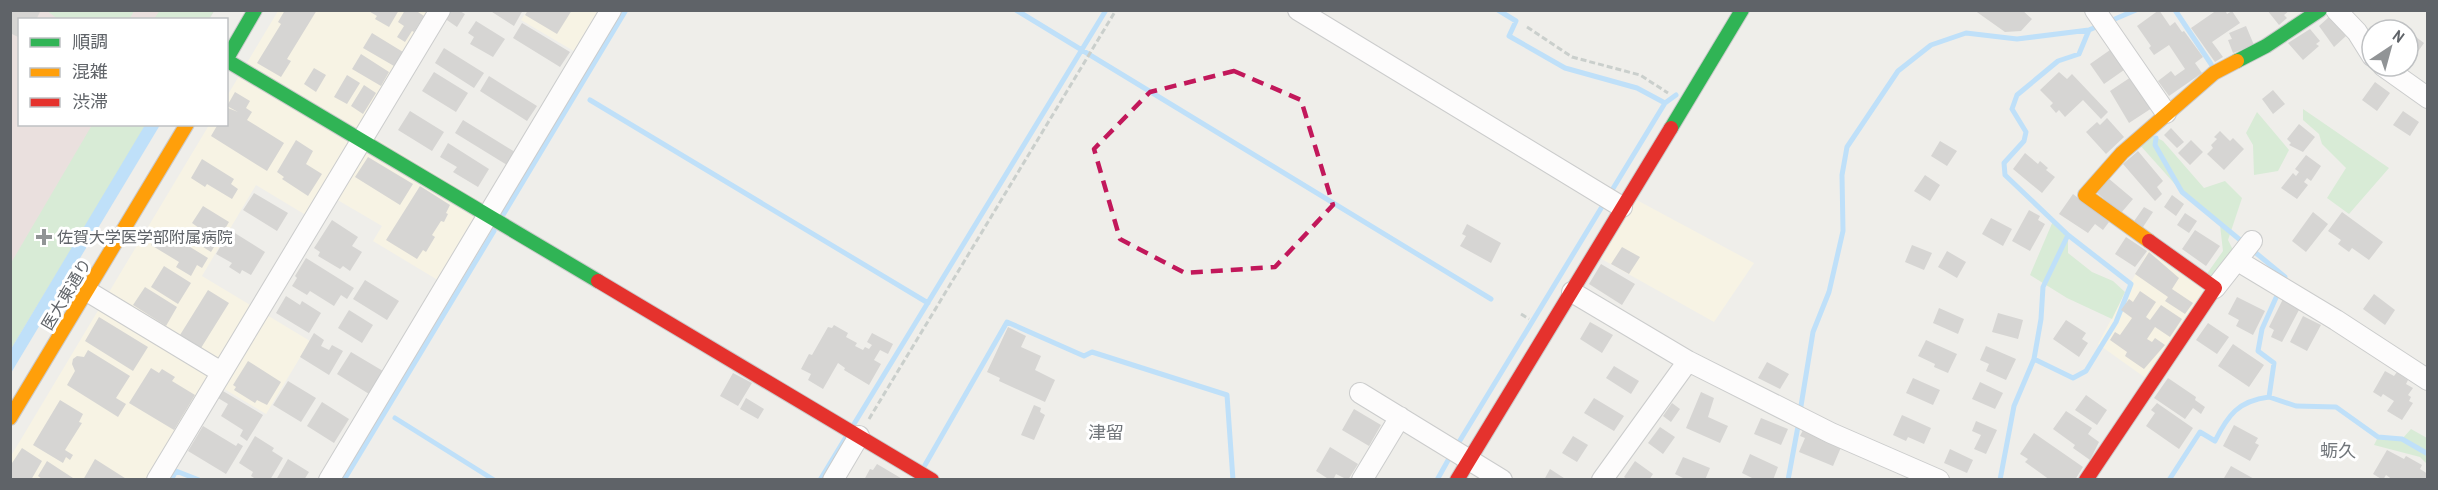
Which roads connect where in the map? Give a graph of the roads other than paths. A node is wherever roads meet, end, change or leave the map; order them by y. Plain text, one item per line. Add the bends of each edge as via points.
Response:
1 (255, 10) edge
2 (440, 10) edge
3 (611, 10) edge
4 (1298, 10) edge
5 (1742, 10) edge
6 (2320, 10) edge
7 (2336, 10) edge
8 (2101, 20) edge
9 (2360, 37) edge
10 (228, 57) edge
11 (228, 61) edge
12 (2400, 78) edge
13 (2427, 98) edge
14 (2166, 113) junction
15 (186, 126) edge
16 (361, 141) junction
17 (1622, 207) junction
18 (490, 218) junction
19 (2215, 288) junction
20 (87, 291) junction
21 (1572, 292) junction
22 (1688, 361) junction
23 (221, 372) junction
24 (2427, 380) edge
25 (1360, 393) dead end
26 (1400, 417) junction
27 (10, 418) edge
28 (853, 432) junction
29 (1460, 453) junction
30 (924, 475) edge
31 (160, 479) edge
32 (330, 480) edge
33 (833, 480) edge
34 (1362, 480) edge
35 (1457, 480) edge
36 (1502, 480) edge
37 (1602, 480) edge
38 (1939, 480) edge
39 (2086, 480) edge

1 - 10 street
2 - 16 street
3 - 18 street
4 - 17 street
5 - 17 street
6 - 14 street via 2266,46 2217,71
7 - 9 street
8 - 14 street
11 - 16 street
12 - 13 street
14 - 19 street via 2122,153 2085,195
15 - 20 street, 医大東通り
16 - 18 street
16 - 23 street
17 - 21 street
18 - 28 street
18 - 32 street
19 - 24 street via 2244,251 2281,287
19 - 39 street
20 - 23 street
20 - 27 street, 医大東通り
21 - 22 street
21 - 29 street
22 - 37 street
22 - 38 street via 1801,418
23 - 31 street
25 - 26 street
26 - 29 street
26 - 34 street
28 - 30 street
28 - 33 street
29 - 35 street
29 - 36 street

